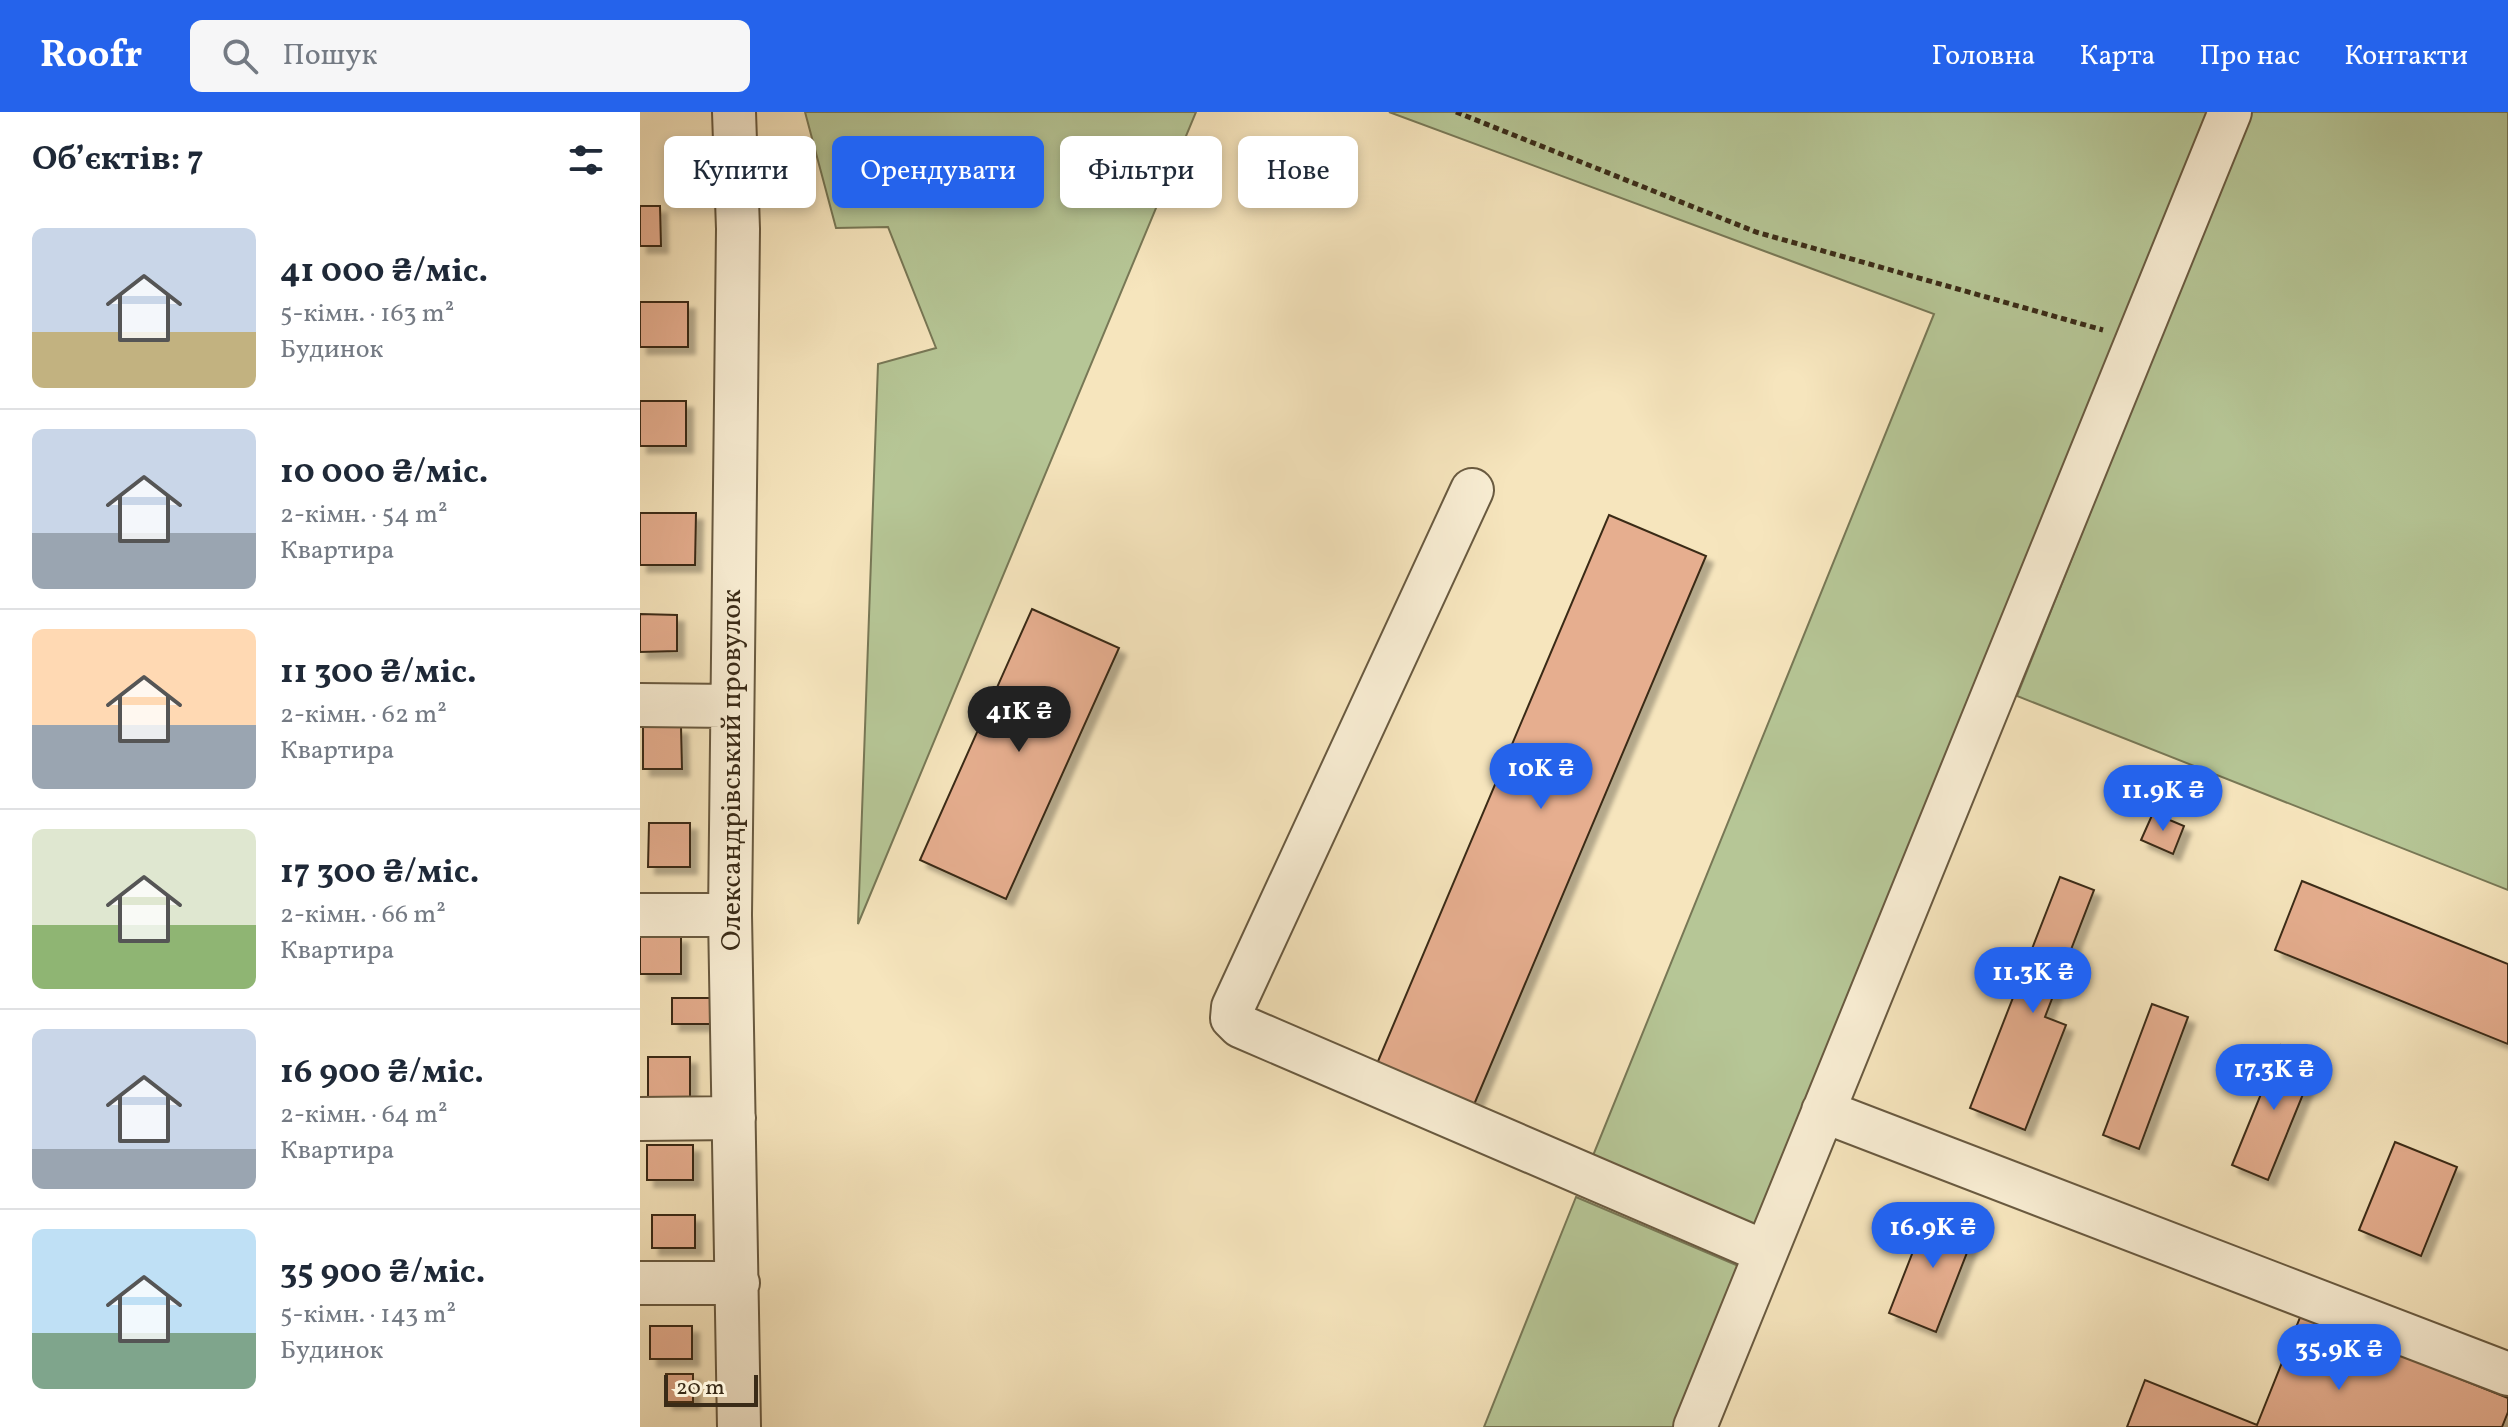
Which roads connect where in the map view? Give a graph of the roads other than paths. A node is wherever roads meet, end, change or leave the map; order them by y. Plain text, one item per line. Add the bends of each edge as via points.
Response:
1 (734, 112) edge
2 (2230, 112) edge
3 (1472, 490) dead end
4 (640, 705) edge
5 (732, 706) junction
6 (640, 915) edge
7 (730, 915) junction
8 (1823, 1111) junction
9 (734, 1118) junction
10 (640, 1119) edge
11 (1765, 1252) junction
12 (640, 1283) edge
13 (738, 1283) junction
14 (2508, 1374) edge
15 (739, 1427) edge
16 (1695, 1427) edge

1 - 5 street, Олександрівський провулок via 738,229
2 - 8 street
3 - 11 street via 1232,1018 1240,1026
4 - 5 street
5 - 7 street, Олександрівський провулок
6 - 7 street
7 - 9 street, Олександрівський провулок
8 - 11 street
8 - 14 street
9 - 10 street
9 - 13 street, Олександрівський провулок
11 - 16 street
12 - 13 street
13 - 15 street, Олександрівський провулок

